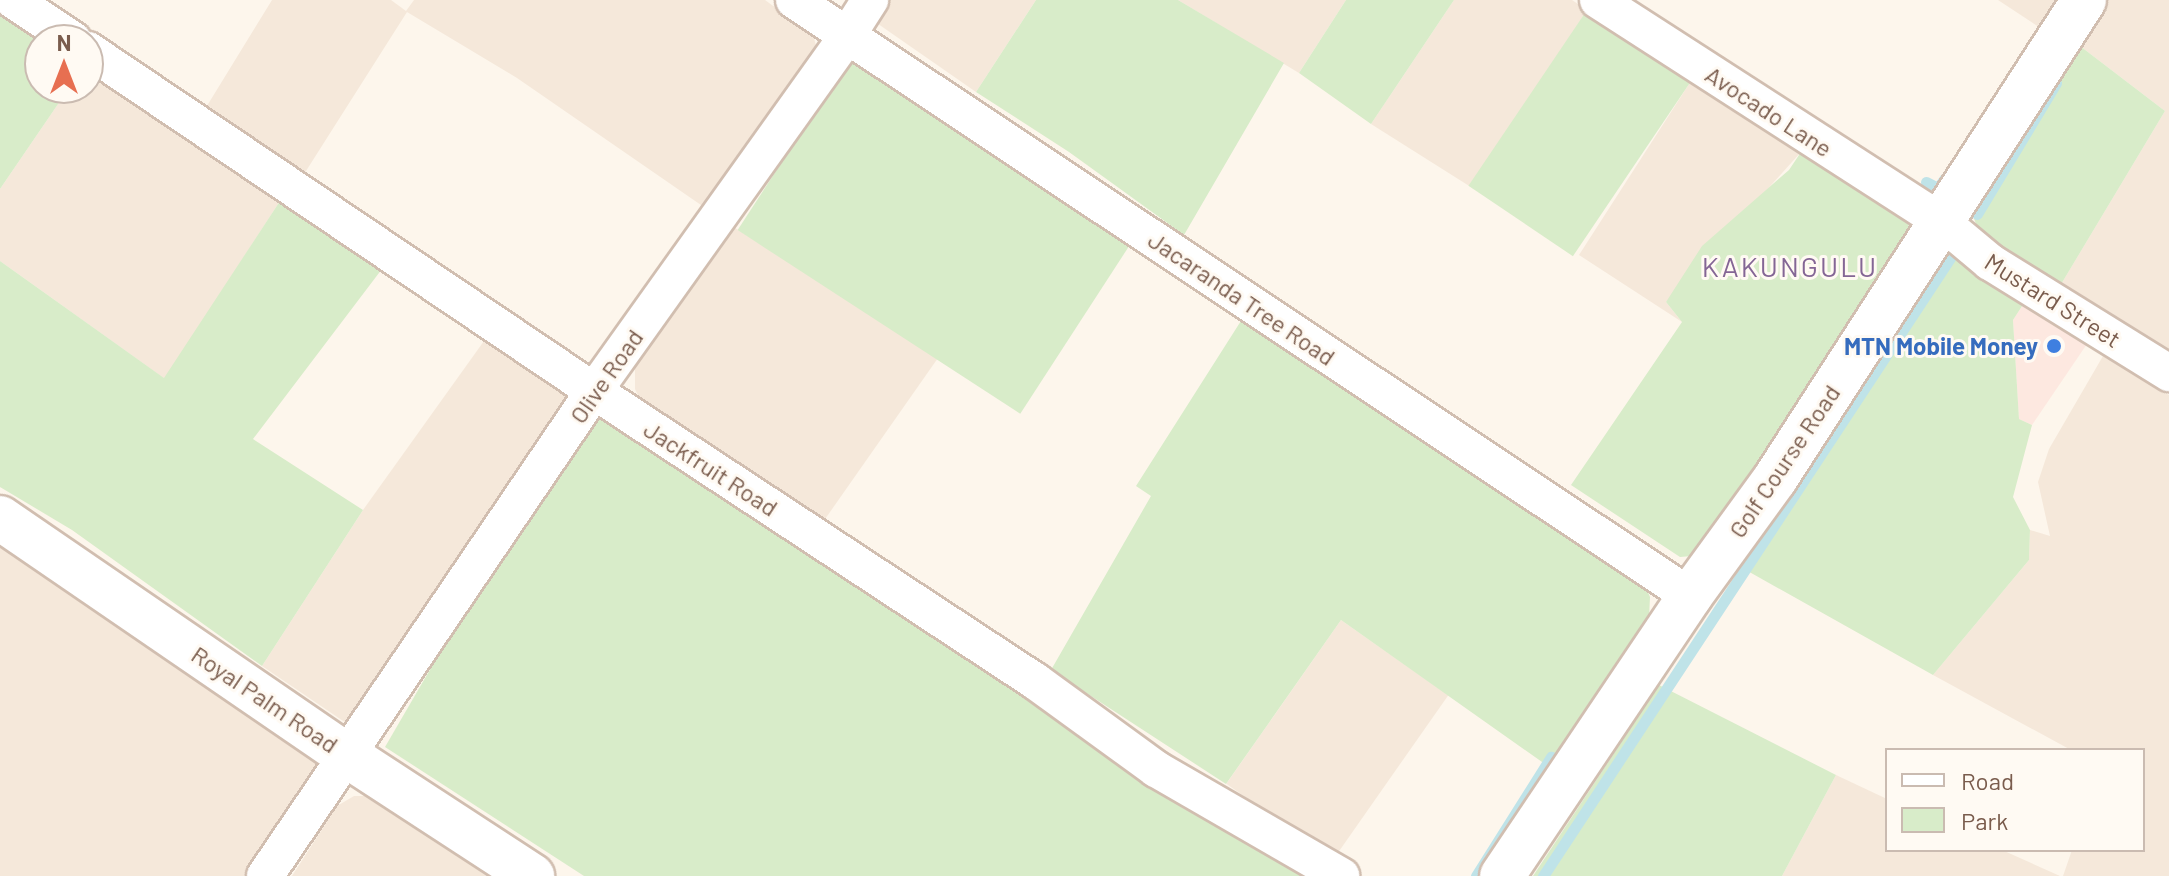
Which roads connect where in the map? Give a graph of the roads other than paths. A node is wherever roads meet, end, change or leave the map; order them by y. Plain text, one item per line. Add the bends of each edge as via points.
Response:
1 (13, 0) edge
2 (794, 0) edge
3 (870, 0) edge
4 (1598, 0) edge
5 (2084, 0) edge
6 (49, 24) edge
7 (847, 36) junction
8 (104, 61) edge
9 (1941, 221) junction
10 (2169, 373) edge
11 (594, 391) junction
12 (0, 518) edge
13 (1690, 596) junction
14 (348, 756) junction
15 (265, 876) edge
16 (532, 876) edge
17 (1341, 876) edge
18 (1502, 876) edge

1 - 6 street
2 - 7 street, Jacaranda Tree Road
3 - 7 street, Olive Road
4 - 9 street, Avocado Lane
5 - 9 street, Golf Course Road
7 - 11 street, Olive Road
7 - 13 street, Jacaranda Tree Road
8 - 11 street, Jackfruit Road
9 - 10 street, Mustard Street via 1990,262
9 - 13 street, Golf Course Road via 1775,479
11 - 14 street, Olive Road
11 - 17 street, Jackfruit Road via 1035,681 1156,769
12 - 14 street, Royal Palm Road
13 - 18 street, Golf Course Road
14 - 15 street, Olive Road
14 - 16 street, Royal Palm Road

